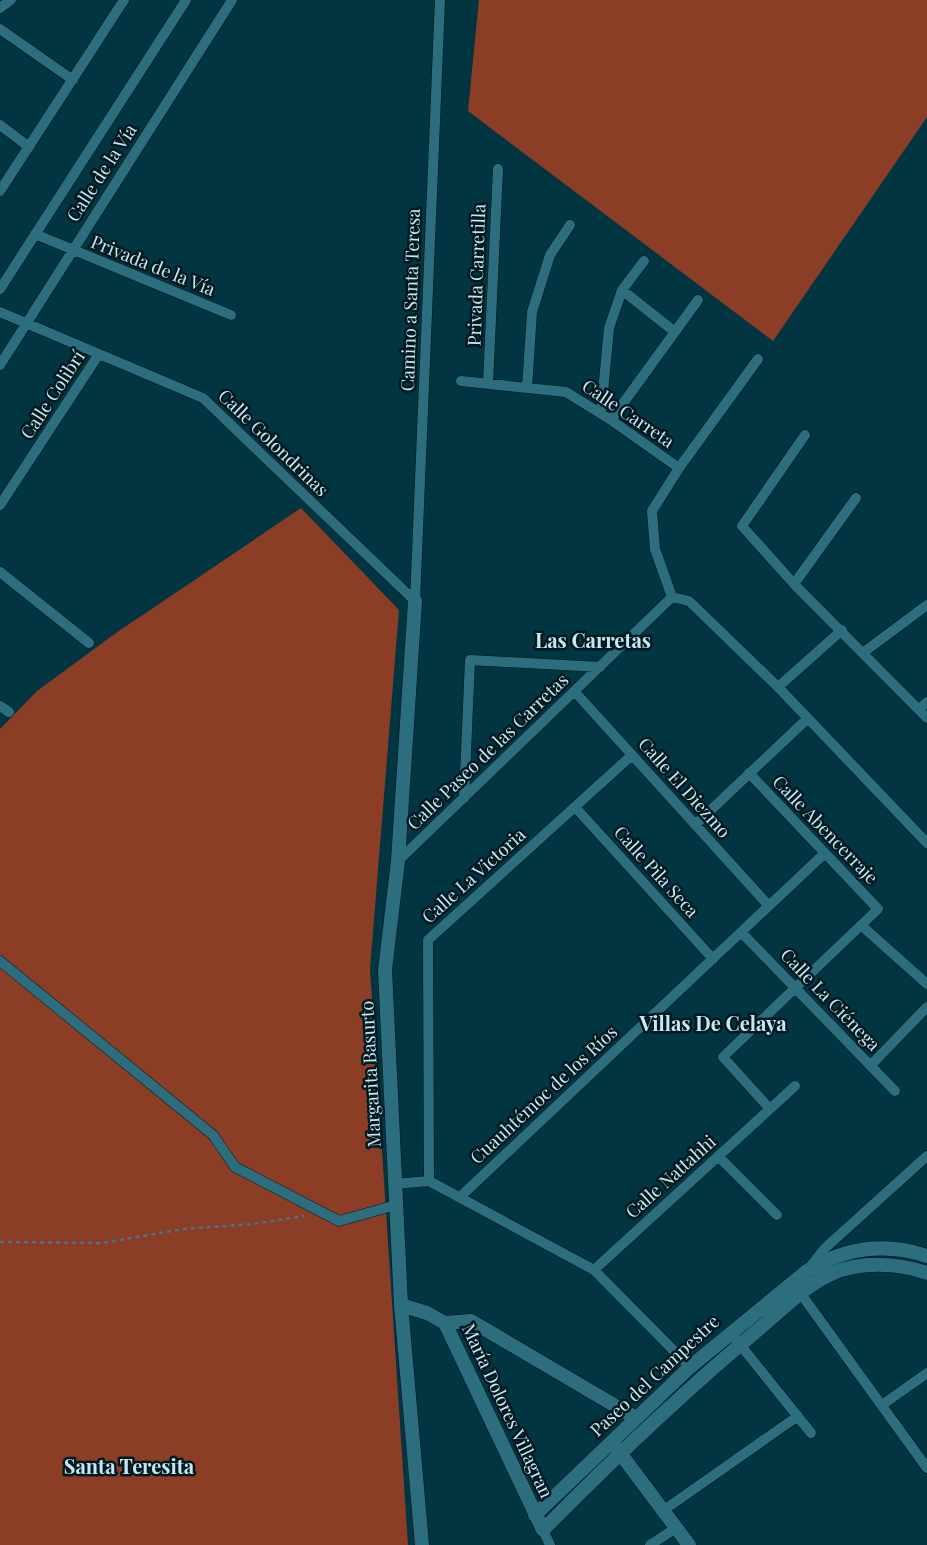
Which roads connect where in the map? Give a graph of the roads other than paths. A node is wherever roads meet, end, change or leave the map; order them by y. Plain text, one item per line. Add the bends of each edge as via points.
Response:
1 (11, 0) edge
2 (124, 0) edge
3 (186, 0) edge
4 (232, 0) edge
5 (440, 0) edge
6 (0, 8) edge
7 (0, 30) edge
8 (73, 80) junction
9 (0, 125) edge
10 (29, 147) junction
11 (498, 169) dead end
12 (0, 191) edge
13 (570, 225) dead end
14 (35, 234) junction
15 (72, 250) junction
16 (644, 260) dead end
17 (0, 289) edge
18 (622, 290) junction
19 (698, 300) dead end
20 (0, 312) edge
21 (231, 315) dead end
22 (27, 323) junction
23 (676, 332) junction
24 (99, 354) junction
25 (758, 360) dead end
26 (0, 365) edge
27 (461, 380) dead end
28 (488, 384) junction
29 (527, 388) junction
30 (600, 413) junction
31 (611, 420) junction
32 (805, 435) dead end
33 (679, 468) junction
34 (856, 498) dead end
35 (0, 504) edge
36 (0, 572) edge
37 (794, 584) junction
38 (672, 597) junction
39 (416, 601) junction
40 (927, 605) edge
41 (842, 630) junction
42 (89, 643) dead end
43 (864, 652) junction
44 (600, 667) junction
45 (778, 687) junction
46 (575, 692) junction
47 (0, 706) edge
48 (923, 706) edge
49 (9, 712) dead end
50 (927, 718) edge
51 (807, 719) junction
52 (632, 756) junction
53 (749, 773) junction
54 (464, 798) junction
55 (575, 807) junction
56 (695, 825) junction
57 (927, 843) edge
58 (825, 853) junction
59 (398, 860) junction
60 (769, 906) junction
61 (862, 926) junction
62 (741, 932) junction
63 (713, 959) junction
64 (0, 961) edge
65 (927, 984) edge
66 (795, 988) junction
67 (927, 1007) edge
68 (871, 1065) junction
69 (795, 1086) dead end
70 (896, 1091) dead end
71 (770, 1109) junction
72 (718, 1156) junction
73 (927, 1156) edge
74 (429, 1181) junction
75 (395, 1184) junction
76 (460, 1197) junction
77 (396, 1205) junction
78 (778, 1215) dead end
79 (927, 1256) edge
80 (924, 1269) edge
81 (594, 1270) junction
82 (806, 1271) junction
83 (802, 1294) junction
84 (401, 1305) junction
85 (445, 1323) junction
86 (730, 1332) junction
87 (740, 1344) junction
88 (690, 1367) junction
89 (927, 1373) edge
90 (882, 1405) junction
91 (798, 1416) junction
92 (636, 1418) junction
93 (811, 1433) dead end
94 (616, 1447) junction
95 (927, 1467) edge
96 (664, 1510) junction
97 (534, 1515) junction
98 (676, 1528) junction
99 (543, 1530) junction
100 (422, 1545) edge
101 (550, 1545) edge
102 (650, 1545) edge
103 (689, 1545) edge

1 - 6 street
2 - 8 street
3 - 14 street, Calle de la Vía
4 - 15 street, Calle de la Vía
5 - 39 street, Camino a Santa Teresa
7 - 8 street
8 - 10 street
9 - 10 street
10 - 12 street
11 - 28 street, Privada Carretilla
13 - 29 street via 550,255 532,312
14 - 15 street, Privada de la Vía
14 - 17 street, Calle de la Vía
15 - 21 street, Privada de la Vía
15 - 22 street, Calle de la Vía
16 - 18 street
18 - 23 street
18 - 30 street via 609,328
19 - 23 street
20 - 22 street, Calle Golondrinas
22 - 24 street, Calle Golondrinas
22 - 26 street, Calle de la Vía
23 - 31 street
24 - 35 street, Calle Colibrí
24 - 39 street, Calle Golondrinas via 203,398
25 - 33 street
27 - 28 street, Calle Carreta
28 - 29 street, Calle Carreta
29 - 30 street, Calle Carreta via 566,392
30 - 31 street, Calle Carreta
31 - 33 street, Calle Carreta
32 - 37 street via 742,526
33 - 38 street via 652,511 655,548
34 - 37 street
36 - 42 street
37 - 41 street
38 - 44 street, Calle Paseo de las Carretas
38 - 45 street via 689,601
39 - 59 street, Margarita Basurto
40 - 43 street
41 - 43 street
41 - 45 street
43 - 48 street
44 - 46 street, Calle Paseo de las Carretas
44 - 54 street via 470,660
45 - 51 street
46 - 52 street, Calle El Diezmo
46 - 54 street, Calle Paseo de las Carretas
47 - 49 street
48 - 50 street
51 - 53 street
51 - 57 street
52 - 55 street, Calle La Victoria
52 - 56 street, Calle El Diezmo
53 - 56 street
53 - 58 street, Calle Abencerraje
54 - 59 street, Calle Paseo de las Carretas
55 - 63 street, Calle Pila Seca
55 - 74 street, Calle La Victoria via 428,940
56 - 60 street, Calle El Diezmo
58 - 60 street, Cuauhtémoc de los Ríos
58 - 61 street, Calle Abencerraje via 878,909
59 - 75 street, Margarita Basurto via 385,970
60 - 62 street, Cuauhtémoc de los Ríos
61 - 65 street
61 - 66 street
62 - 63 street, Cuauhtémoc de los Ríos
62 - 66 street, Calle La Ciénega
63 - 76 street, Cuauhtémoc de los Ríos
64 - 77 street via 213,1135 235,1167 339,1221
66 - 68 street, Calle La Ciénega
66 - 71 street via 723,1057
67 - 68 street
68 - 70 street, Calle La Ciénega
69 - 71 street, Calle Nattahhi
71 - 72 street, Calle Nattahhi
72 - 78 street
72 - 81 street, Calle Nattahhi
73 - 82 street via 824,1249
74 - 75 street
74 - 76 street
75 - 77 street, Margarita Basurto
76 - 81 street
77 - 84 street, Margarita Basurto
79 - 82 street, Paseo del Campestre via 910,1250 880,1248 852,1251 825,1260
80 - 83 street, Paseo del Campestre via 880,1265 854,1267 830,1275
81 - 88 street
82 - 86 street, Paseo del Campestre
83 - 87 street, Paseo del Campestre
83 - 90 street
84 - 85 street, María Dolores Villagran
84 - 100 street, Margarita Basurto
85 - 92 street via 471,1321
85 - 97 street, María Dolores Villagran
86 - 87 street
86 - 88 street, Paseo del Campestre
87 - 91 street
87 - 94 street, Paseo del Campestre
88 - 92 street, Paseo del Campestre
89 - 90 street
90 - 95 street
91 - 93 street
91 - 96 street
92 - 94 street, Paseo del Campestre
94 - 96 street
94 - 97 street, Paseo del Campestre
94 - 99 street, Paseo del Campestre
96 - 98 street
97 - 99 street, María Dolores Villagran
98 - 102 street
98 - 103 street
99 - 101 street

